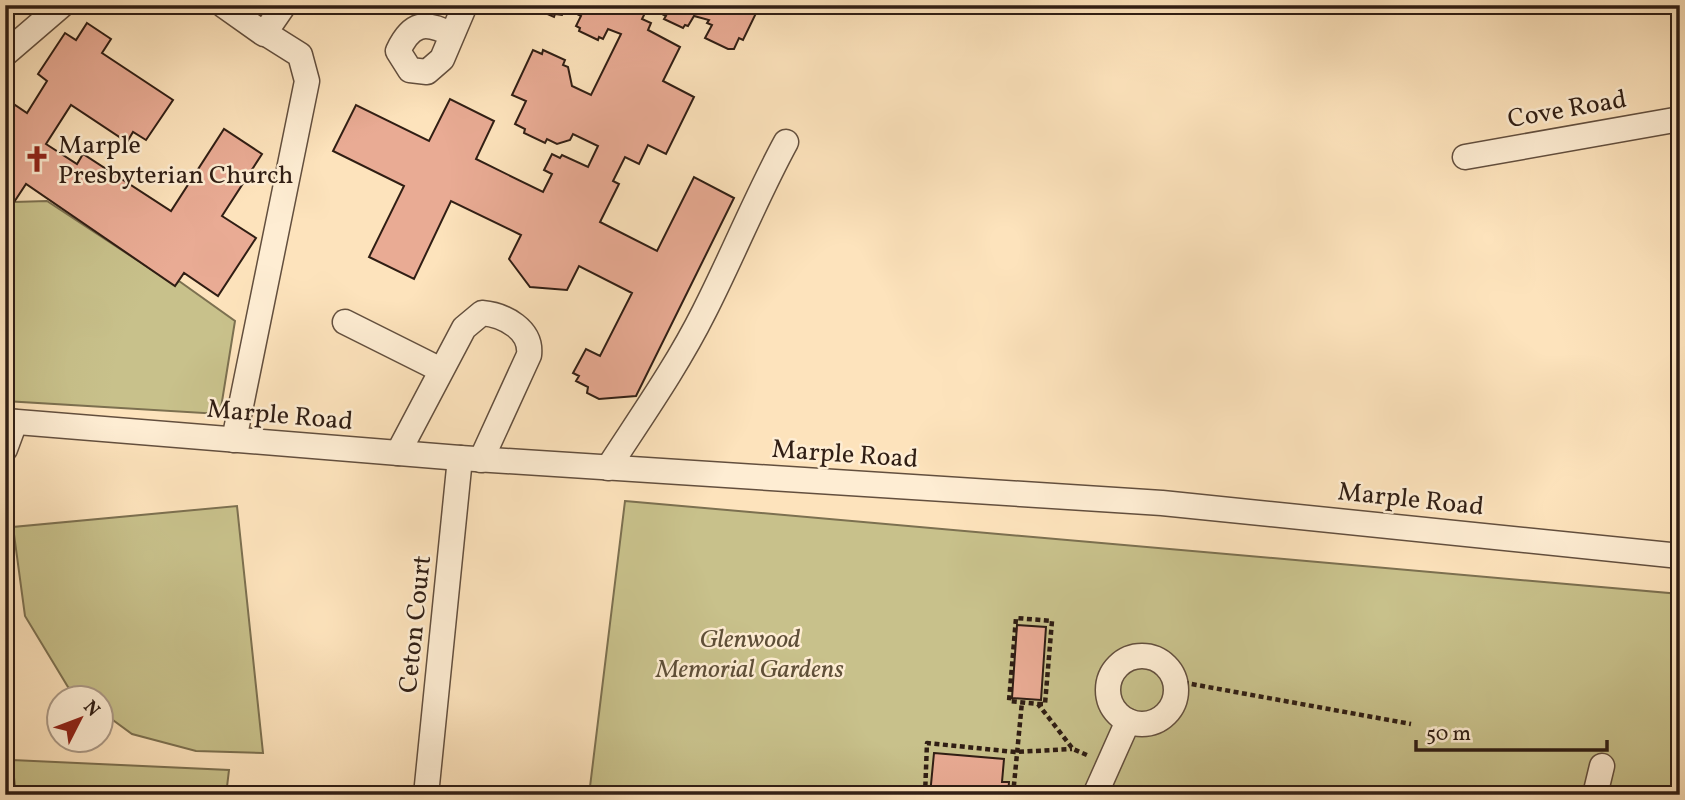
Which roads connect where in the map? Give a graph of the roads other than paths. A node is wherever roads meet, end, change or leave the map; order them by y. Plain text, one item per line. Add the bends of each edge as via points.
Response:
1 (62, 5) edge
2 (223, 5) edge
3 (285, 5) edge
4 (466, 5) edge
5 (265, 33) junction
6 (452, 35) dead end
7 (5, 54) edge
8 (1680, 118) edge
9 (786, 142) dead end
10 (1465, 157) dead end
11 (345, 322) dead end
12 (442, 370) junction
13 (10, 421) edge
14 (234, 440) junction
15 (5, 449) edge
16 (398, 453) junction
17 (470, 459) junction
18 (608, 468) junction
19 (1680, 556) edge
20 (1128, 721) junction
21 (1602, 766) dead end
22 (426, 795) edge
23 (1095, 795) edge
24 (1595, 795) edge

1 - 7 street
2 - 5 street
3 - 5 street
4 - 6 street
5 - 14 street via 300,55 307,81
8 - 10 street, Cove Road
9 - 18 street via 704,312
11 - 12 street
12 - 16 street
12 - 17 street, Ceton Court via 464,328 482,313 525,332 531,341 529,355
13 - 14 street, Marple Road
13 - 15 street
14 - 16 street, Marple Road
16 - 17 street, Marple Road
17 - 18 street, Marple Road
17 - 22 street, Ceton Court
18 - 19 street, Marple Road via 1162,503
20 - 20 street via 1139,724 1160,719 1174,703 1175,681 1153,657 1142,655 1121,663 1113,672 1112,705
20 - 23 street
21 - 24 street

